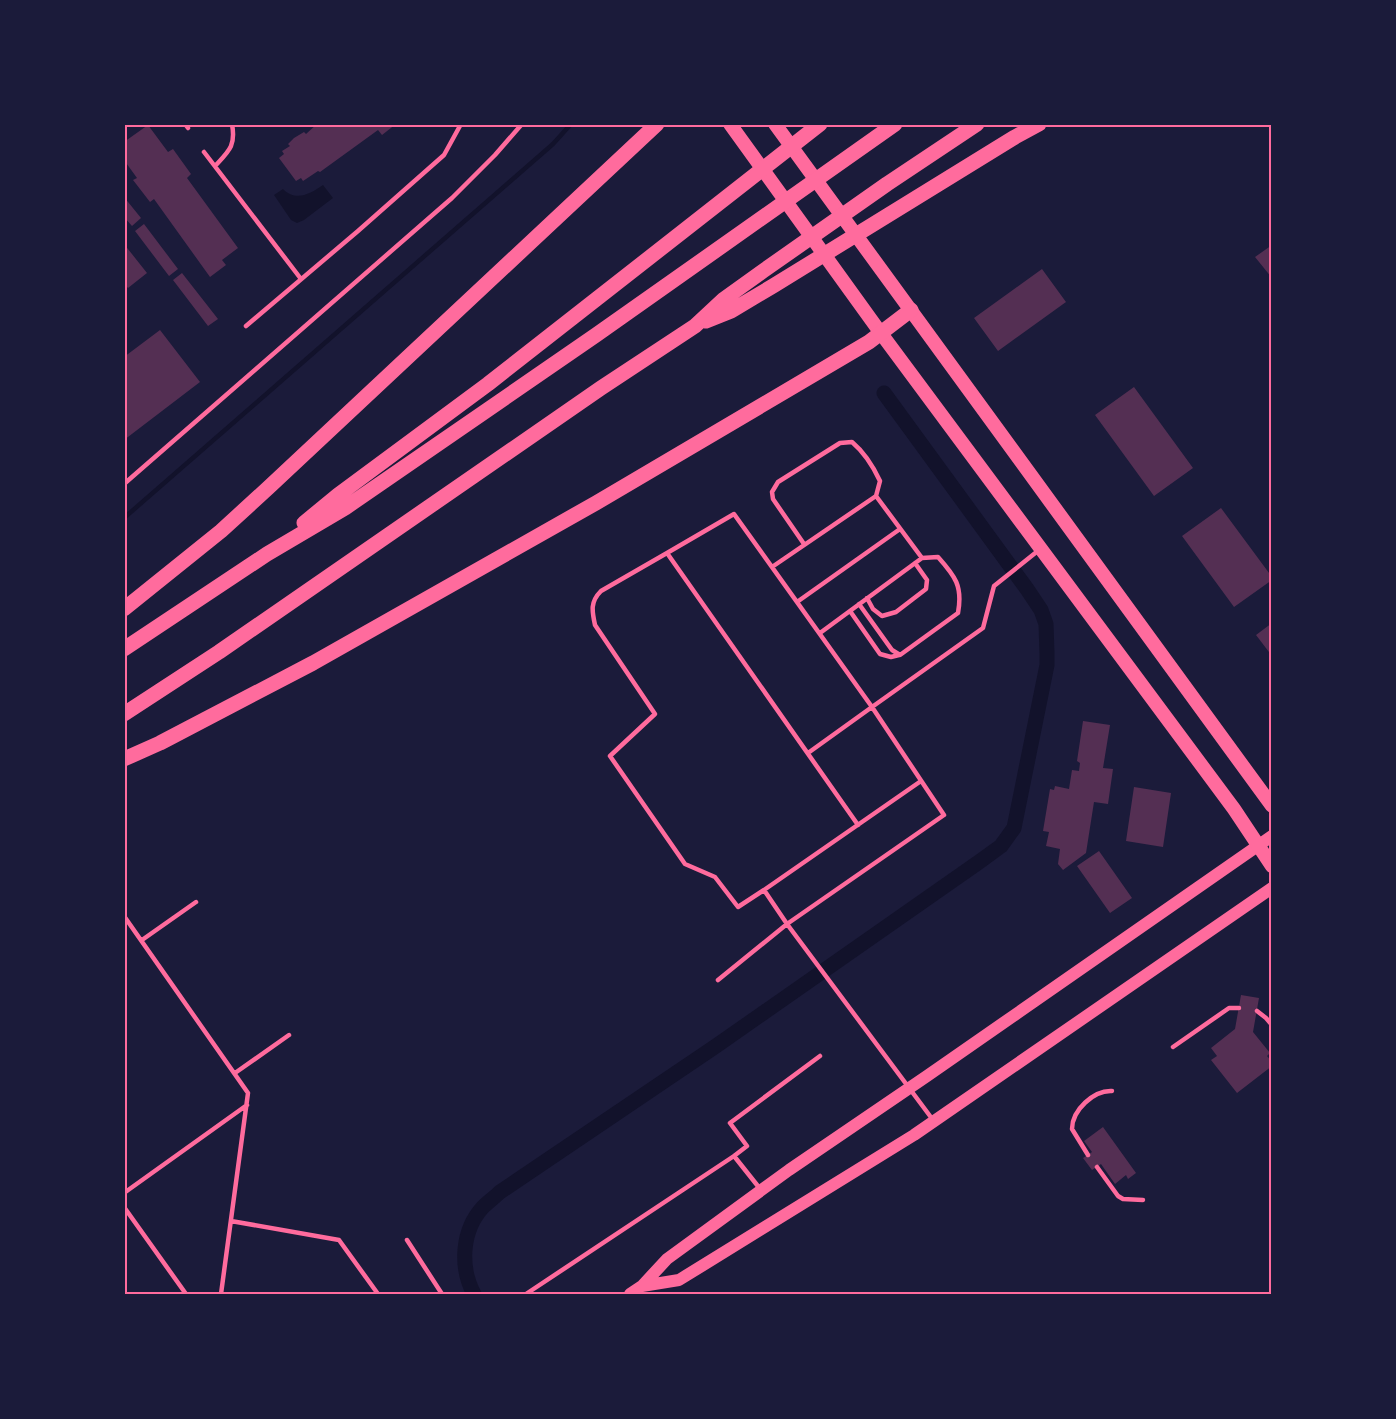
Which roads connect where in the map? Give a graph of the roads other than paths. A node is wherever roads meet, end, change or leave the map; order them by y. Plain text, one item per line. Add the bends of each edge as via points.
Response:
1 (232, 124) edge
2 (461, 124) edge
3 (522, 124) edge
4 (657, 124) edge
5 (729, 124) edge
6 (775, 124) edge
7 (820, 124) edge
8 (895, 124) edge
9 (977, 124) edge
10 (1039, 124) edge
11 (204, 152) dead end
12 (215, 166) junction
13 (301, 279) junction
14 (911, 310) junction
15 (246, 326) dead end
16 (695, 326) junction
17 (880, 333) junction
18 (124, 484) edge
19 (876, 495) junction
20 (900, 529) junction
21 (804, 544) junction
22 (1041, 549) junction
23 (668, 553) junction
24 (267, 554) junction
25 (922, 558) junction
26 (915, 563) junction
27 (772, 567) junction
28 (867, 598) junction
29 (797, 602) junction
30 (859, 604) junction
31 (124, 609) edge
32 (850, 611) junction
33 (820, 633) junction
34 (124, 649) edge
35 (900, 655) junction
36 (872, 707) junction
37 (124, 714) edge
38 (808, 753) junction
39 (124, 759) edge
40 (921, 781) junction
41 (1272, 807) edge
42 (858, 825) junction
43 (1272, 836) edge
44 (1258, 845) junction
45 (1272, 866) edge
46 (1272, 888) edge
47 (764, 890) junction
48 (196, 902) dead end
49 (124, 916) edge
50 (787, 924) junction
51 (141, 940) junction
52 (718, 980) dead end
53 (1239, 1008) dead end
54 (1257, 1011) dead end
55 (1272, 1025) edge
56 (289, 1035) dead end
57 (1173, 1047) dead end
58 (820, 1056) dead end
59 (235, 1073) junction
60 (909, 1089) junction
61 (1112, 1091) dead end
62 (247, 1105) junction
63 (934, 1122) junction
64 (1088, 1155) dead end
65 (734, 1156) junction
66 (1096, 1167) dead end
67 (761, 1190) junction
68 (124, 1193) edge
69 (1143, 1200) dead end
70 (124, 1207) edge
71 (231, 1221) junction
72 (407, 1240) dead end
73 (642, 1286) junction
74 (186, 1294) edge
75 (221, 1294) edge
76 (378, 1294) edge
77 (442, 1294) edge
78 (526, 1294) edge
79 (630, 1294) edge

1 - 12 lane via 231,149
2 - 13 lane via 444,154
3 - 18 lane via 452,198
4 - 31 highway via 221,531
5 - 17 main road
6 - 14 main road
7 - 24 highway
8 - 24 highway via 345,508
9 - 16 highway via 763,271
10 - 16 highway via 773,286
11 - 12 lane
12 - 13 lane
13 - 15 lane
14 - 17 highway
14 - 41 main road
16 - 37 highway
17 - 22 main road
17 - 39 highway via 433,596 302,669
19 - 20 lane
19 - 21 lane
19 - 21 lane via 880,481 852,442 840,443 778,482 772,492 773,500
20 - 25 lane
20 - 29 lane
21 - 27 lane
22 - 36 lane via 994,586 983,628
22 - 44 main road
23 - 27 lane via 734,514
23 - 38 lane
23 - 47 lane via 601,591 594,599 595,625 656,714 610,756 685,864 716,877 738,907
24 - 34 highway
25 - 26 lane
25 - 35 lane via 938,557 952,573 962,596 958,613
26 - 28 lane
26 - 28 lane via 927,580 926,589 896,612 882,616
27 - 29 lane
28 - 30 lane
29 - 33 lane
30 - 32 lane
30 - 35 lane via 892,650
32 - 33 lane
32 - 35 lane via 880,654
33 - 36 lane
36 - 38 lane
36 - 40 lane
38 - 42 lane
40 - 42 lane
40 - 50 lane via 944,815
42 - 47 lane
43 - 44 main road
44 - 45 main road
44 - 60 main road
46 - 63 main road
47 - 50 lane
48 - 51 lane
49 - 51 lane
50 - 52 lane
50 - 60 lane
51 - 59 lane
53 - 57 lane via 1229,1008
54 - 55 lane
56 - 59 lane
58 - 65 lane via 730,1123 747,1146
59 - 62 lane via 248,1093
60 - 63 lane
60 - 67 main road
61 - 64 lane via 1100,1093 1075,1114 1072,1129
62 - 68 lane
62 - 71 lane
63 - 73 main road via 680,1280
65 - 67 lane
65 - 78 lane
66 - 69 lane via 1118,1196
67 - 73 main road via 667,1259
70 - 74 lane
71 - 75 lane
71 - 76 lane via 339,1240
72 - 77 lane
73 - 79 main road

